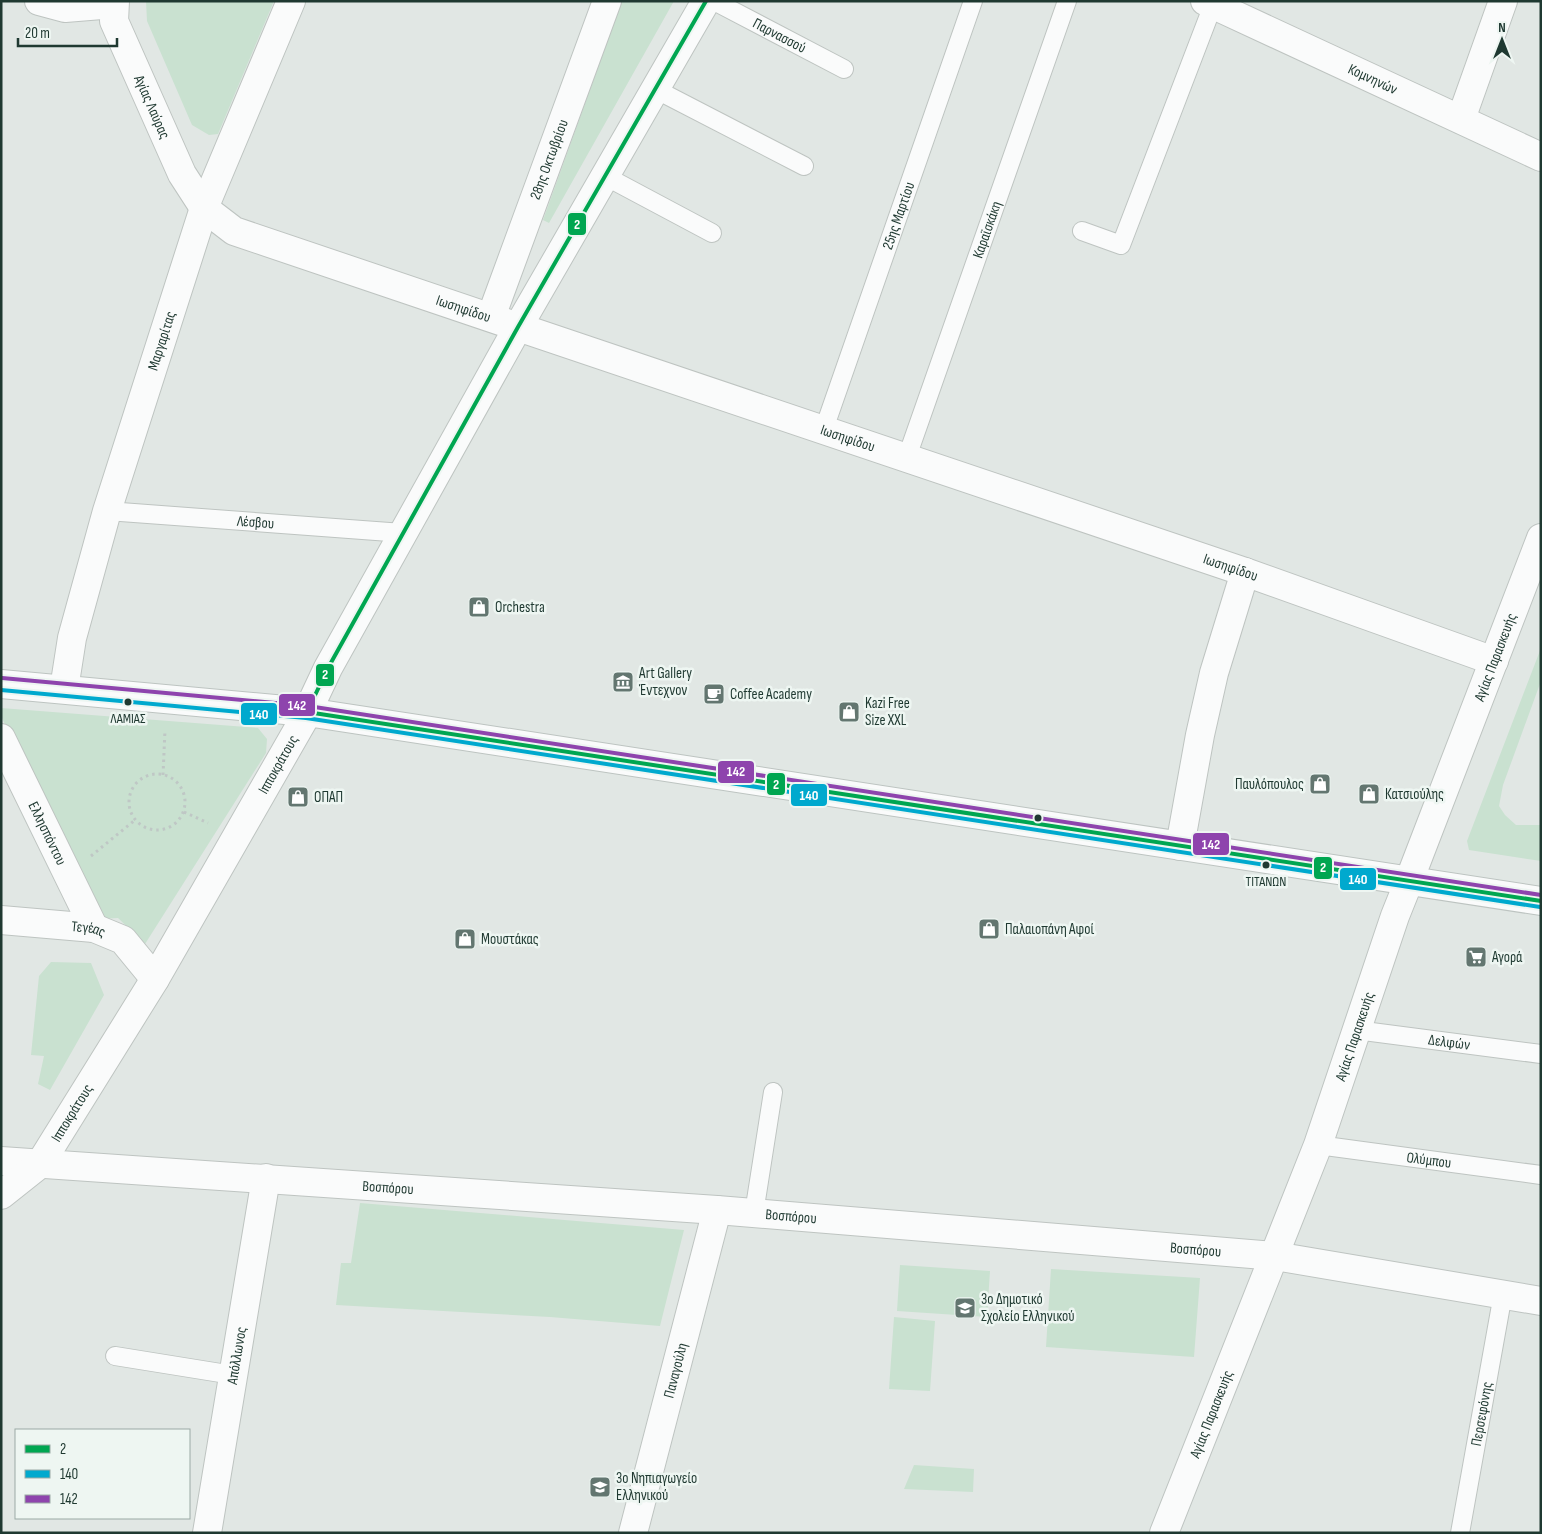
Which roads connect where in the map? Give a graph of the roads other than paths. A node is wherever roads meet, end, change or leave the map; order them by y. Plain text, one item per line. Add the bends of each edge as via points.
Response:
1 (39, 1) edge
2 (291, 1) edge
3 (607, 1) edge
4 (706, 1) edge
5 (714, 1) edge
6 (973, 1) edge
7 (1067, 1) edge
8 (1503, 1) edge
9 (115, 2) edge
10 (1209, 3) edge
11 (844, 69) dead end
12 (655, 89) junction
13 (1461, 119) junction
14 (1541, 156) edge
15 (804, 166) dead end
16 (605, 176) junction
17 (204, 208) junction
18 (1082, 231) dead end
19 (712, 233) dead end
20 (491, 317) junction
21 (518, 327) junction
22 (824, 429) junction
23 (907, 456) junction
24 (107, 511) junction
25 (403, 533) junction
26 (1541, 538) edge
27 (1245, 572) junction
28 (1494, 661) junction
29 (1, 684) edge
30 (64, 689) junction
31 (305, 716) junction
32 (1, 738) edge
33 (1180, 846) junction
34 (1409, 881) junction
35 (1541, 901) edge
36 (1, 920) edge
37 (94, 928) junction
38 (155, 978) junction
39 (1356, 1030) junction
40 (1541, 1054) edge
41 (773, 1092) dead end
42 (1318, 1145) junction
43 (1, 1161) edge
44 (40, 1164) junction
45 (1541, 1176) edge
46 (266, 1178) junction
47 (1, 1195) edge
48 (717, 1210) junction
49 (754, 1213) junction
50 (1275, 1256) junction
51 (1503, 1294) junction
52 (1541, 1300) edge
53 (115, 1356) dead end
54 (233, 1374) junction
55 (207, 1533) edge
56 (633, 1533) edge
57 (1164, 1533) edge
58 (1460, 1533) edge

1 - 9 street via 66,8
2 - 17 street, Μαργαρίτας
3 - 20 street, 28ης Οκτωβρίου
4 - 12 street, Ιπποκράτους
5 - 11 lane, Παρνασσού
6 - 22 lane, 25ης Μαρτίου
7 - 23 lane, Καραϊσκάκη
8 - 13 street
9 - 17 street, Αγίας Λαύρας via 114,21 182,174
10 - 13 street, Κομνηνών
10 - 18 lane via 1121,245
12 - 15 lane
12 - 16 street, Ιπποκράτους
13 - 14 street, Κομνηνών
16 - 19 lane
16 - 21 street, Ιπποκράτους
17 - 20 street, Ιωσηφίδου via 234,231
17 - 24 street, Μαργαρίτας
20 - 21 street, Ιωσηφίδου
21 - 22 street, Ιωσηφίδου
21 - 25 street, Ιπποκράτους
22 - 23 street, Ιωσηφίδου
23 - 27 street, Ιωσηφίδου
24 - 25 lane, Λέσβου
24 - 30 street, Μαργαρίτας via 72,638
25 - 31 street, Ιπποκράτους
26 - 28 street, Αγίας Παρασκευής
27 - 28 street, Ιωσηφίδου
27 - 33 street via 1214,672
28 - 34 street, Αγίας Παρασκευής
29 - 30 street
30 - 31 street
31 - 33 street
31 - 38 street, Ιπποκράτους
32 - 37 street, Ελλησπόντου
33 - 34 street
34 - 35 street
34 - 39 street, Αγίας Παρασκευής
36 - 37 street, Τεγέας
37 - 38 street, Τεγέας via 122,940
38 - 44 street, Ιπποκράτους
39 - 40 lane, Δελφών
39 - 42 street, Αγίας Παρασκευής
41 - 49 lane
42 - 45 lane, Ολύμπου
42 - 50 street, Αγίας Παρασκευής
43 - 44 street, Βοσπόρου
44 - 46 street, Βοσπόρου
44 - 47 street, Ιπποκράτους
46 - 48 street, Βοσπόρου
46 - 54 street, Απόλλωνος
48 - 49 street, Βοσπόρου
48 - 56 street, Παναγούλη
49 - 50 street, Βοσπόρου
50 - 51 street, Βοσπόρου
50 - 57 street, Αγίας Παρασκευής
51 - 52 street, Βοσπόρου
51 - 58 lane, Περσεφόνης
53 - 54 lane
54 - 55 street, Απόλλωνος

